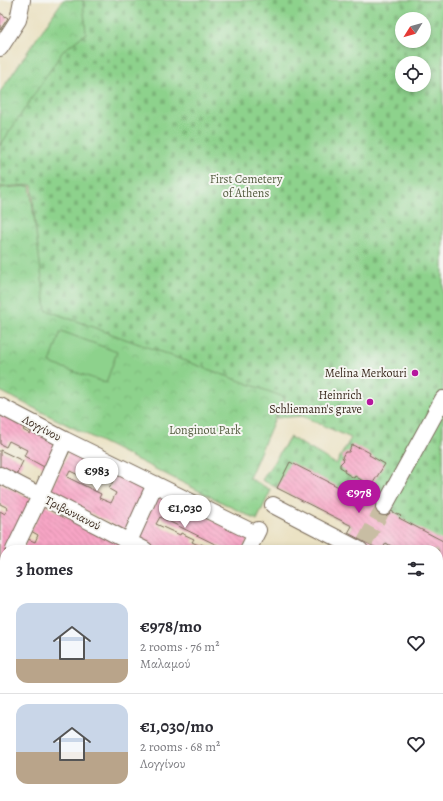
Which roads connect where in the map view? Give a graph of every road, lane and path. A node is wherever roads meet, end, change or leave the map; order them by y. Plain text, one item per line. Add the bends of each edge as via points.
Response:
1 (22, 0) edge
2 (0, 48) edge
3 (443, 399) edge
4 (0, 406) edge
5 (65, 440) junction
6 (0, 475) edge
7 (155, 484) junction
8 (40, 496) junction
9 (273, 505) dead end
10 (384, 507) tunnel mouth
11 (16, 545) edge
12 (125, 545) edge
13 (127, 545) edge
14 (250, 545) edge
15 (354, 545) edge

1 - 2 street via 18,20
3 - 10 street
4 - 5 street, Λογγίνου
5 - 7 street, Λογγίνου
5 - 8 street
6 - 8 street, Τριβωνιανού
7 - 13 street
7 - 14 street, Λογγίνου via 257,532
8 - 11 street
8 - 12 street, Τριβωνιανού
9 - 15 street

